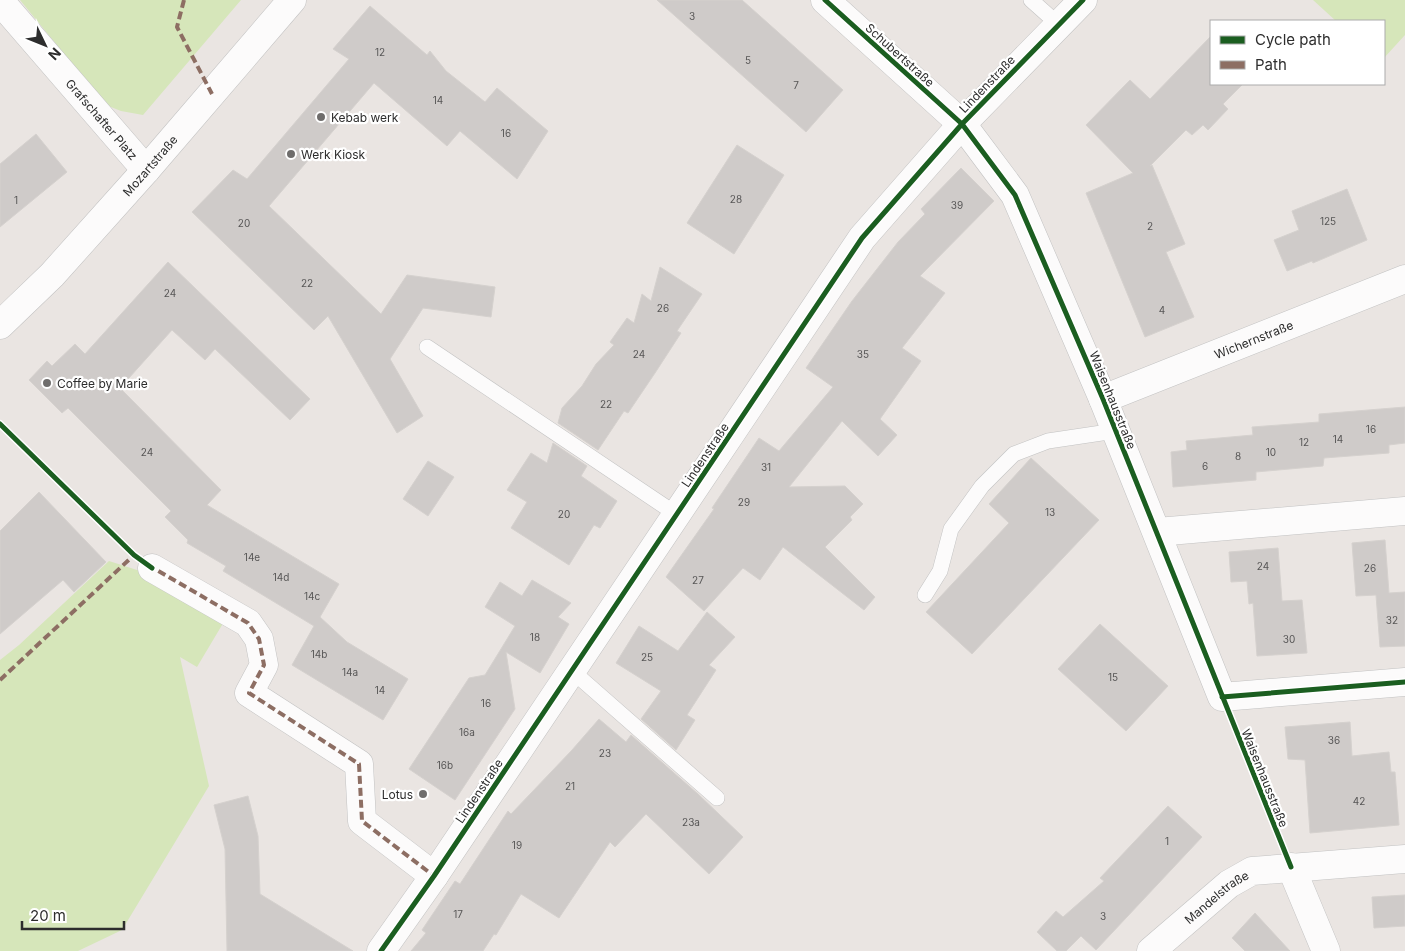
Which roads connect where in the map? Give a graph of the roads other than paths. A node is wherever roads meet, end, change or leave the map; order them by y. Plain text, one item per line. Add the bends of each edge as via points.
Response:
1 (292, 0) edge
2 (825, 0) edge
3 (1031, 0) edge
4 (1083, 0) edge
5 (0, 1) edge
6 (1059, 25) junction
7 (962, 124) junction
8 (146, 170) junction
9 (1405, 279) edge
10 (0, 325) edge
11 (427, 347) dead end
12 (1103, 399) junction
13 (1115, 431) junction
14 (1405, 511) edge
15 (676, 514) junction
16 (1157, 532) junction
17 (152, 568) dead end
18 (925, 595) dead end
19 (572, 670) junction
20 (1405, 682) edge
21 (717, 798) dead end
22 (1405, 859) edge
23 (1291, 867) junction
24 (434, 876) junction
25 (381, 951) edge
26 (1151, 951) edge
27 (1326, 951) edge

1 - 8 street, Mozartstraße
2 - 7 street, Schubertstraße
3 - 6 lane
4 - 6 street, Lindenstraße
5 - 8 street, Grafschafter Platz
6 - 7 street, Lindenstraße
7 - 12 street, Waisenhausstraße via 1015,195
7 - 15 street, Lindenstraße via 862,238
8 - 10 street, Mozartstraße via 52,275
9 - 12 street, Wichernstraße
11 - 15 lane
12 - 13 street, Waisenhausstraße
13 - 16 street, Waisenhausstraße
13 - 18 lane via 1048,441 1014,454 982,486 951,529 940,570
14 - 16 street
15 - 19 street, Lindenstraße
16 - 20 street, Waisenhausstraße via 1222,697
17 - 24 street via 248,623 259,639 264,665 249,693 360,764 362,821
19 - 21 lane
19 - 24 street, Lindenstraße
22 - 23 street
23 - 26 street, Mandelstraße via 1252,871 1228,884
23 - 27 street
24 - 25 street, Lindenstraße

